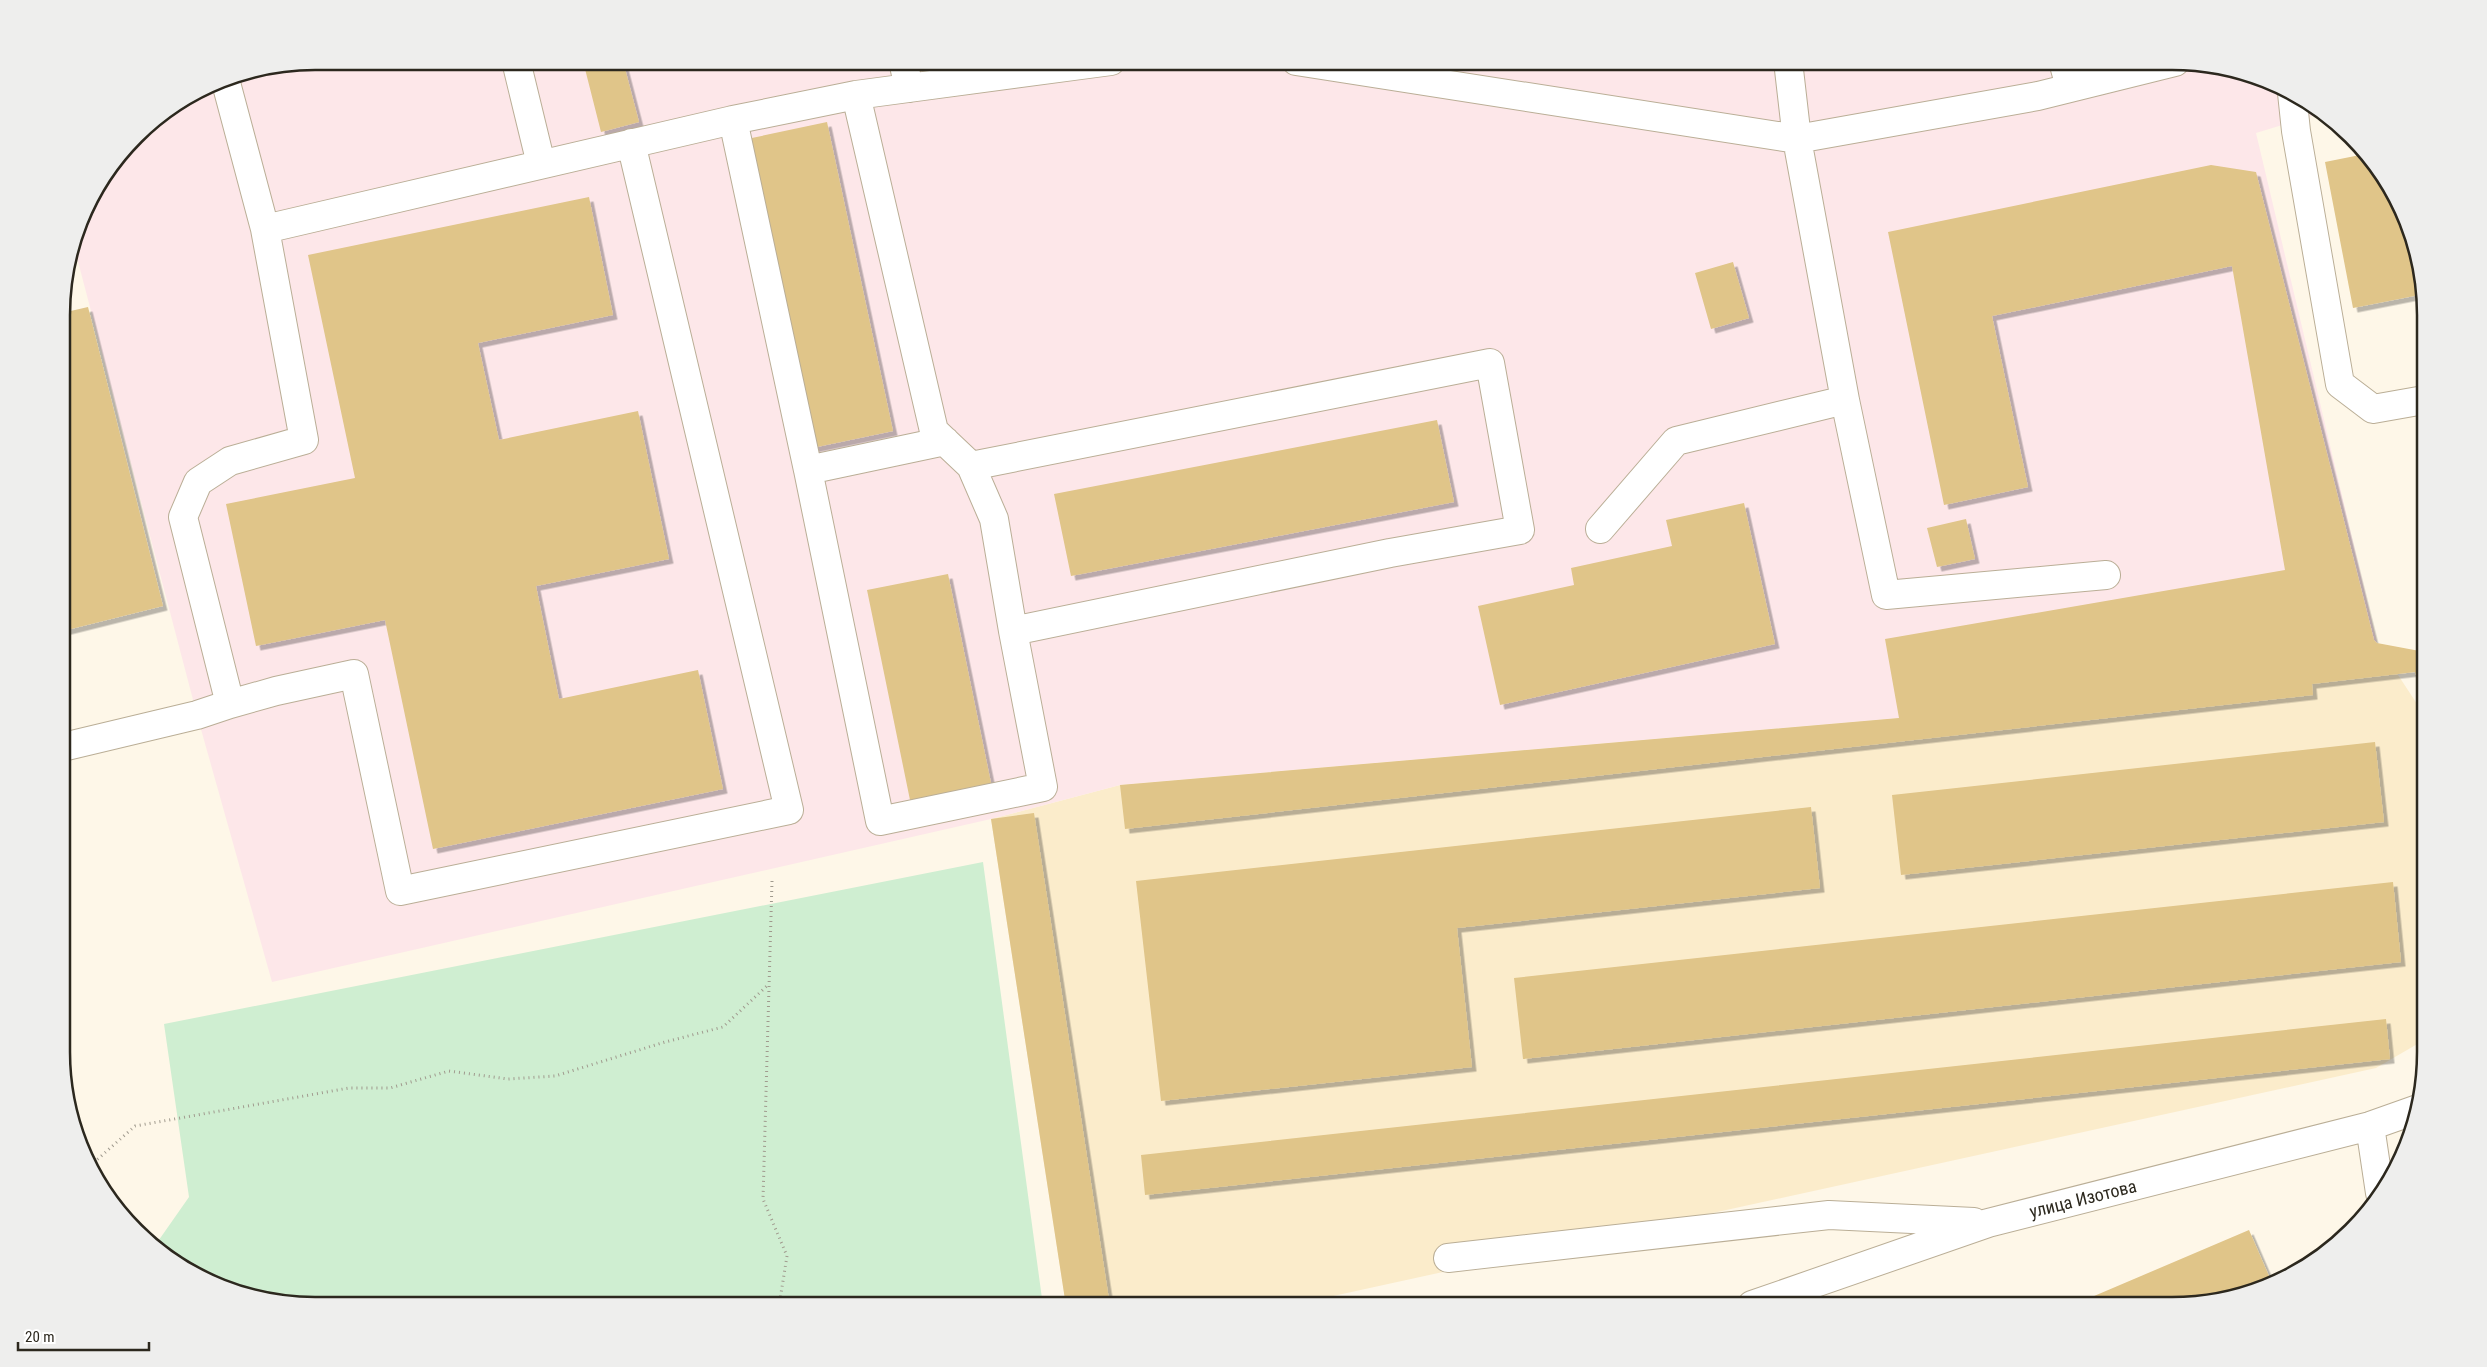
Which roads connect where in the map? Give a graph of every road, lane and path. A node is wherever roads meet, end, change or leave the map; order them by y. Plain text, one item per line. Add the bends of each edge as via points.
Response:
1 (518, 70) edge
2 (905, 70) edge
3 (1044, 70) edge
4 (1354, 70) edge
5 (1789, 70) edge
6 (2103, 70) edge
7 (2067, 74) edge
8 (227, 87) edge
9 (909, 88) junction
10 (856, 95) junction
11 (2293, 102) edge
12 (733, 120) junction
13 (1797, 139) junction
14 (632, 143) junction
15 (541, 164) junction
16 (265, 228) junction
17 (1845, 400) junction
18 (2417, 401) edge
19 (945, 441) junction
20 (971, 466) junction
21 (808, 470) junction
22 (1600, 529) dead end
23 (2106, 574) dead end
24 (1013, 631) junction
25 (230, 704) junction
26 (70, 745) edge
27 (772, 881) dead end
28 (769, 984) junction
29 (2410, 1111) edge
30 (2370, 1126) junction
31 (96, 1161) edge
32 (2379, 1183) edge
33 (1988, 1223) junction
34 (1448, 1258) dead end
35 (780, 1297) edge
36 (1775, 1297) edge

1 - 15 street
2 - 9 street
3 - 9 street
4 - 13 street
5 - 13 street
6 - 7 street
7 - 13 street via 2038,96
8 - 16 street
9 - 10 street
10 - 12 street
10 - 19 street via 934,431
11 - 18 street via 2340,384 2373,409
12 - 14 street
12 - 21 street
13 - 17 street
14 - 15 street
14 - 25 street via 790,810 400,891 354,674
15 - 16 street
16 - 25 street via 304,440 230,461 198,482 183,517
17 - 22 street via 1676,441
17 - 23 street via 1886,595
19 - 20 street
19 - 21 street
20 - 24 street via 994,519
20 - 24 street via 1490,363 1520,530 1390,553
21 - 24 street via 880,821 1043,787
25 - 26 street
27 - 28 path
28 - 31 path via 723,1027 555,1076 508,1079 449,1072 390,1088 349,1088 135,1126
28 - 35 path via 763,1199 787,1256
29 - 30 street, улица Изотова
30 - 32 street
30 - 33 street, улица Изотова
33 - 34 street via 1829,1215
33 - 36 street, улица Изотова

